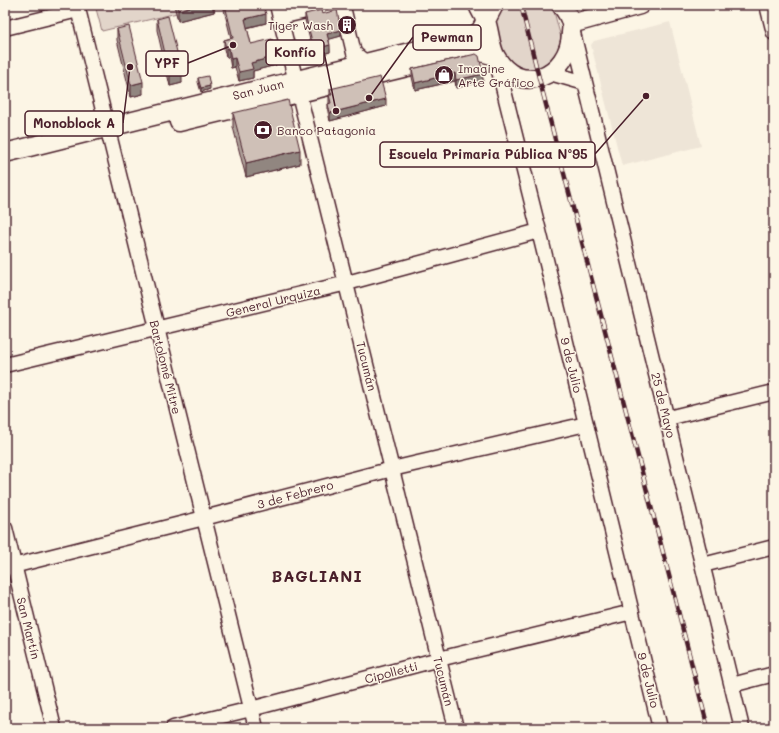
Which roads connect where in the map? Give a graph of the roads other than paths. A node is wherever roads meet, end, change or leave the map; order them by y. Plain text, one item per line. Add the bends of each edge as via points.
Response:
1 (332, 5) edge
2 (339, 5) edge
3 (561, 5) edge
4 (566, 5) edge
5 (640, 5) edge
6 (767, 5) edge
7 (78, 8) edge
8 (486, 10) edge
9 (279, 11) edge
10 (571, 24) junction
11 (5, 28) edge
12 (774, 33) edge
13 (495, 56) junction
14 (366, 63) junction
15 (550, 73) junction
16 (585, 83) junction
17 (297, 86) junction
18 (108, 134) junction
19 (5, 153) edge
20 (5, 165) edge
21 (539, 230) junction
22 (347, 284) junction
23 (157, 329) junction
24 (5, 365) edge
25 (774, 392) edge
26 (668, 418) junction
27 (586, 424) junction
28 (392, 469) junction
29 (204, 518) junction
30 (5, 528) edge
31 (774, 547) edge
32 (703, 565) junction
33 (10, 566) edge
34 (632, 612) junction
35 (439, 659) junction
36 (774, 674) edge
37 (732, 684) junction
38 (251, 710) junction
39 (54, 728) edge
40 (173, 728) edge
41 (256, 728) edge
42 (456, 728) edge
43 (660, 728) edge
44 (742, 728) edge

1 - 9 street
2 - 14 street via 343,7 354,53
3 - 10 main road
4 - 10 main road, 25 de Mayo
5 - 10 main road
6 - 12 street
7 - 11 street
7 - 18 street, Bartolomé Mitre
8 - 13 main road, 9 de Julio
8 - 14 main road, San Juan via 481,30 474,36
9 - 17 street, Tucumán
10 - 15 main road via 568,52
10 - 16 street, 25 de Mayo
13 - 15 main road via 511,74 522,79 539,78
13 - 17 main road, San Juan via 478,51
13 - 21 street, 9 de Julio
14 - 17 main road, San Juan
15 - 16 street
16 - 26 street, 25 de Mayo
17 - 18 main road, San Juan
17 - 22 street, Tucumán
18 - 19 main road, San Juan
18 - 20 main road, San Juan
18 - 23 street, Bartolomé Mitre
21 - 22 street, General Urquiza
21 - 27 street, 9 de Julio
22 - 23 street, General Urquiza
22 - 28 street, Tucumán
23 - 24 street, General Urquiza
23 - 29 street, Bartolomé Mitre
25 - 26 street
26 - 32 street, 25 de Mayo
27 - 28 street, 3 de Febrero
27 - 34 street, 9 de Julio
28 - 29 street, 3 de Febrero
28 - 35 street, Tucumán
29 - 33 street, 3 de Febrero
29 - 38 street, Bartolomé Mitre
30 - 33 street, San Martín
31 - 32 street
32 - 37 street, 25 de Mayo
33 - 39 street, San Martín
34 - 35 street, Cipolletti
34 - 43 street, 9 de Julio
35 - 38 street, Cipolletti
35 - 42 street, Tucumán
36 - 37 street
37 - 44 street, 25 de Mayo
38 - 40 street, Cipolletti
38 - 41 street, Bartolomé Mitre

